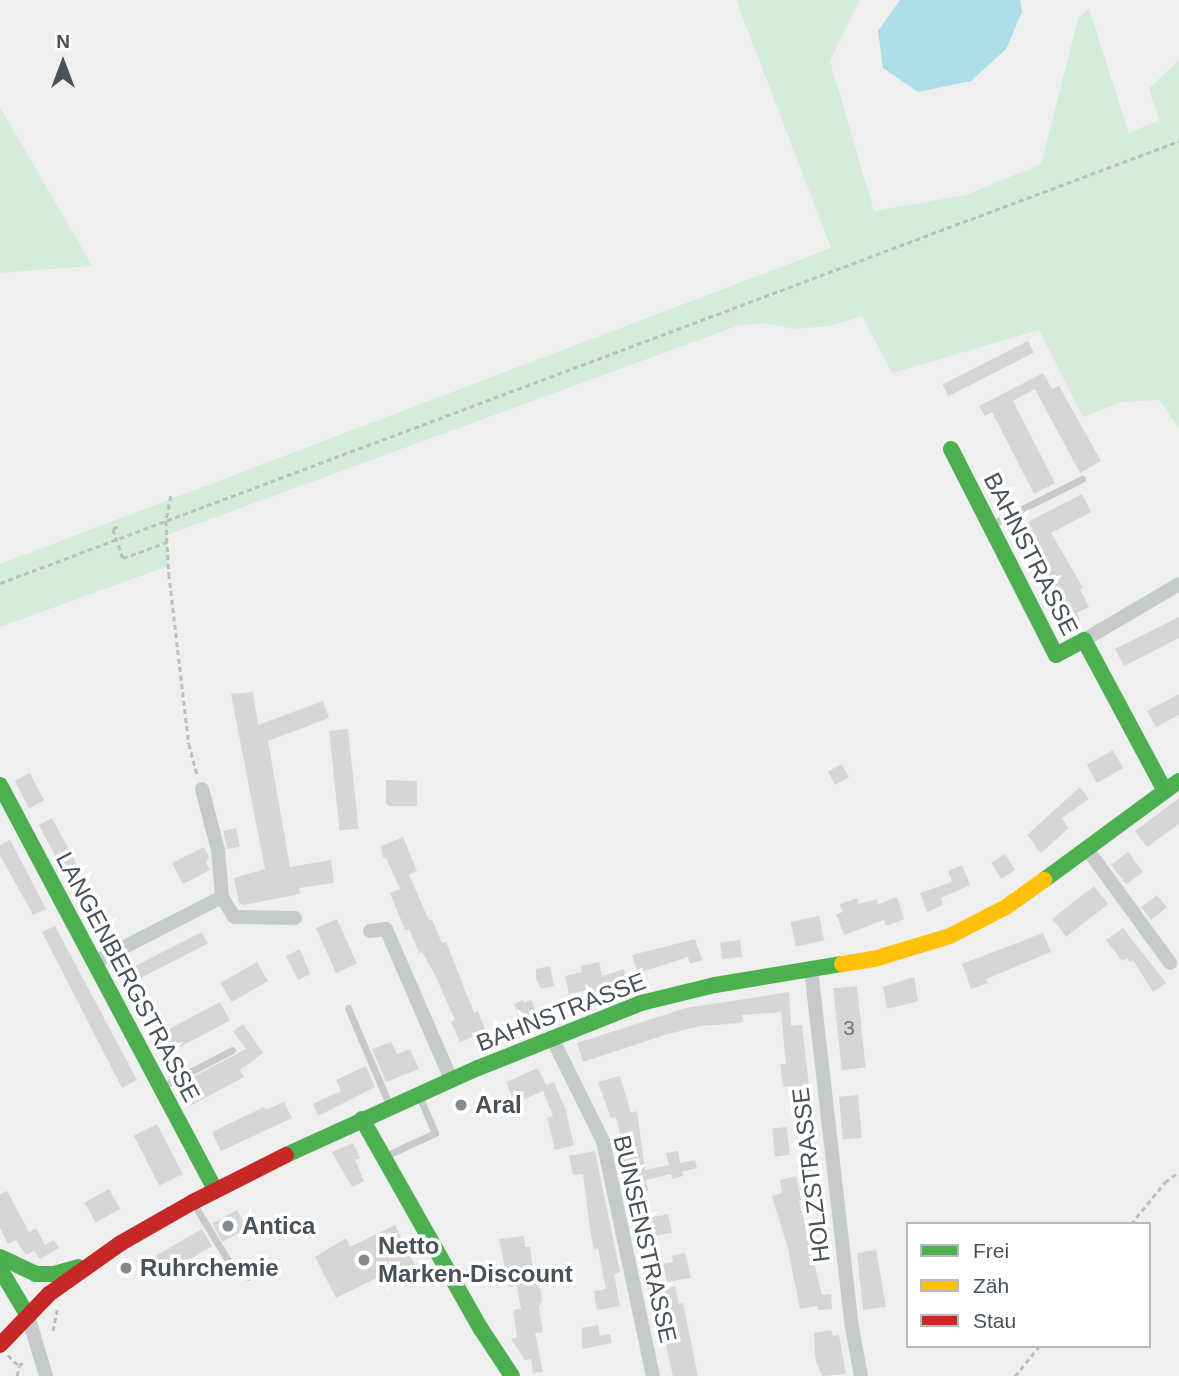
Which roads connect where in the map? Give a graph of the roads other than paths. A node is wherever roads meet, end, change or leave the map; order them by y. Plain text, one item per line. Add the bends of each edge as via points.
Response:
1 (951, 449) dead end
2 (1082, 479) dead end
3 (990, 525) junction
4 (1179, 584) edge
5 (1084, 640) junction
6 (1179, 780) edge
7 (0, 785) edge
8 (202, 789) road end
9 (1165, 790) junction
10 (1087, 849) junction
11 (222, 897) junction
12 (295, 918) dead end
13 (370, 931) dead end
14 (95, 962) junction
15 (1170, 963) dead end
16 (811, 969) junction
17 (348, 1008) dead end
18 (552, 1038) junction
19 (232, 1050) dead end
20 (451, 1079) junction
21 (161, 1087) junction
22 (418, 1094) junction
23 (390, 1106) junction
24 (362, 1119) junction
25 (383, 1157) junction
26 (215, 1191) junction
27 (193, 1202) junction
28 (0, 1257) edge
29 (95, 1259) junction
30 (0, 1269) edge
31 (248, 1278) dead end
32 (27, 1316) junction
33 (3, 1349) edge
34 (46, 1376) edge
35 (512, 1376) edge
36 (653, 1376) edge
37 (861, 1376) edge

1 - 3 street, BAHNSTRASSE
2 - 3 lane
3 - 5 street, BAHNSTRASSE via 1056,654
4 - 5 street, BAHNSTRASSE
5 - 9 street, BAHNSTRASSE
6 - 9 street, BAHNSTRASSE
7 - 14 street, LANGENBERGSTRASSE
8 - 11 street via 218,850
9 - 10 street, BAHNSTRASSE
10 - 15 street
10 - 16 street, BAHNSTRASSE via 1006,907 950,936 897,953
11 - 12 street via 234,917
11 - 14 street
13 - 20 street via 386,929
14 - 21 street, LANGENBERGSTRASSE
16 - 18 street, BAHNSTRASSE via 666,996
16 - 37 street, HOLZSTRASSE
17 - 23 lane
18 - 20 street, BAHNSTRASSE
18 - 36 street, BUNSENSTRASSE via 603,1141
19 - 21 lane
20 - 22 street, BAHNSTRASSE
21 - 26 street, LANGENBERGSTRASSE
22 - 23 street, BAHNSTRASSE
22 - 25 lane via 435,1133
23 - 24 street, BAHNSTRASSE
24 - 25 street
24 - 26 street, BAHNSTRASSE
25 - 35 street
26 - 27 street, BAHNSTRASSE
27 - 29 street, BAHNSTRASSE
27 - 31 lane via 229,1262
28 - 29 street via 25,1271 45,1275
29 - 32 street, BAHNSTRASSE
30 - 32 street
32 - 33 street, BAHNSTRASSE
32 - 34 street

